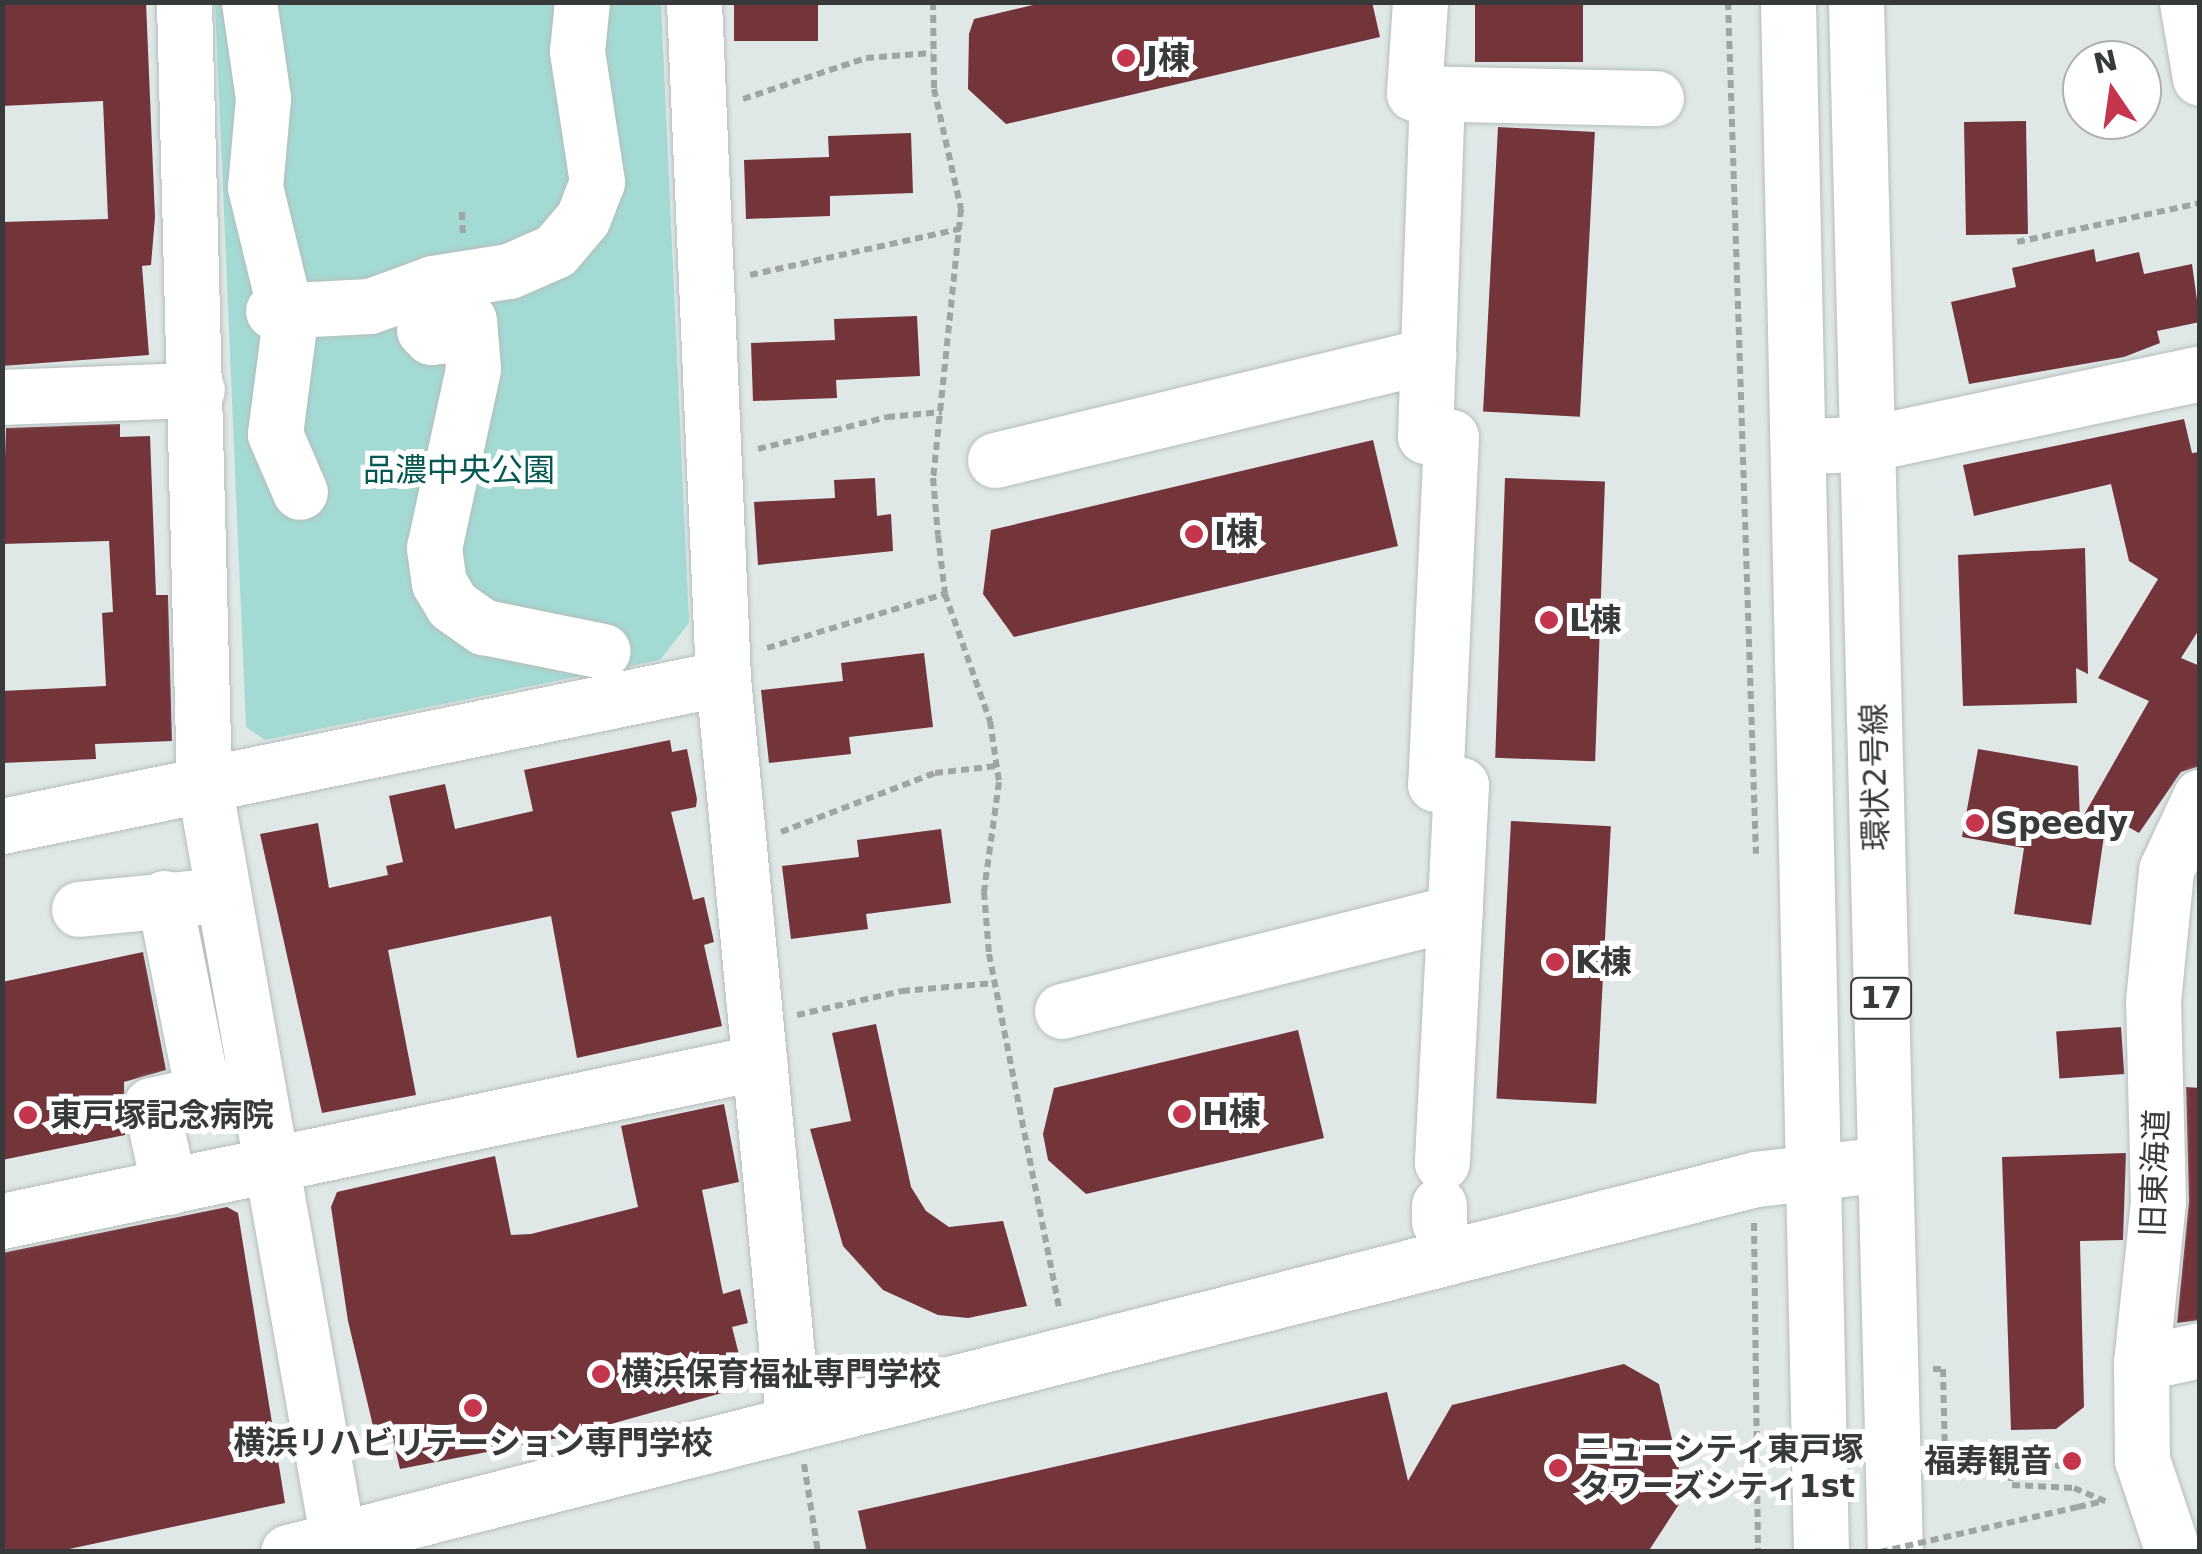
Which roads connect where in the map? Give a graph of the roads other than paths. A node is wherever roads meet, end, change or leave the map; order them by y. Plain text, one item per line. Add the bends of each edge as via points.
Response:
1 (184, 2) edge
2 (249, 2) edge
3 (582, 2) edge
4 (694, 2) edge
5 (1420, 2) edge
6 (1788, 2) edge
7 (1856, 2) edge
8 (2187, 2) edge
9 (2200, 78) edge
10 (1437, 93) junction
11 (1656, 98) dead end
12 (430, 304) junction
13 (281, 310) junction
14 (1428, 355) junction
15 (2200, 373) edge
16 (197, 390) junction
17 (2, 397) edge
18 (1867, 444) junction
19 (1798, 446) junction
20 (995, 460) dead end
21 (300, 492) dead end
22 (603, 650) dead end
23 (737, 666) junction
24 (204, 784) junction
25 (2200, 798) edge
26 (2, 826) edge
27 (223, 897) junction
28 (164, 898) junction
29 (79, 909) dead end
30 (1455, 912) junction
31 (1062, 1011) dead end
32 (771, 1041) junction
33 (256, 1082) junction
34 (204, 1094) junction
35 (1885, 1164) junction
36 (267, 1166) junction
37 (1813, 1166) junction
38 (168, 1187) junction
39 (1440, 1197) dead end
40 (2, 1221) edge
41 (2200, 1350) edge
42 (2141, 1363) junction
43 (798, 1440) junction
44 (321, 1547) edge
45 (1822, 1552) edge
46 (1894, 1552) edge
47 (2173, 1552) edge

1 - 16 street
2 - 13 street via 263,98 256,187
3 - 12 street via 577,51 597,153 593,200 555,251
4 - 23 street
5 - 10 street via 1414,93
6 - 19 street, 17
7 - 18 street, 環状2号線 / 17
8 - 9 street
10 - 11 street
10 - 14 street
12 - 13 street
12 - 22 street via 444,424 434,560 452,605 484,627
13 - 21 street via 275,434
14 - 20 street
14 - 30 street via 1425,436 1450,437 1435,784 1461,786
15 - 18 street
16 - 17 street
16 - 24 street
18 - 19 street
18 - 35 street, 環状2号線 / 17
19 - 37 street, 17
23 - 24 street
23 - 32 street
24 - 26 street
24 - 27 street
25 - 42 street, 旧東海道 via 2166,870 2158,921 2158,1202
27 - 28 street
27 - 33 street
28 - 29 street
28 - 34 street
30 - 31 street
30 - 39 street
32 - 36 street
32 - 43 street
33 - 34 street
33 - 36 street
34 - 38 street via 151,1105
35 - 37 street
35 - 46 street, 環状2号線 / 17
36 - 38 street
36 - 44 street
37 - 43 street
37 - 45 street, 17
38 - 40 street
41 - 42 street
42 - 47 street, 旧東海道 via 2142,1460
43 - 44 street

